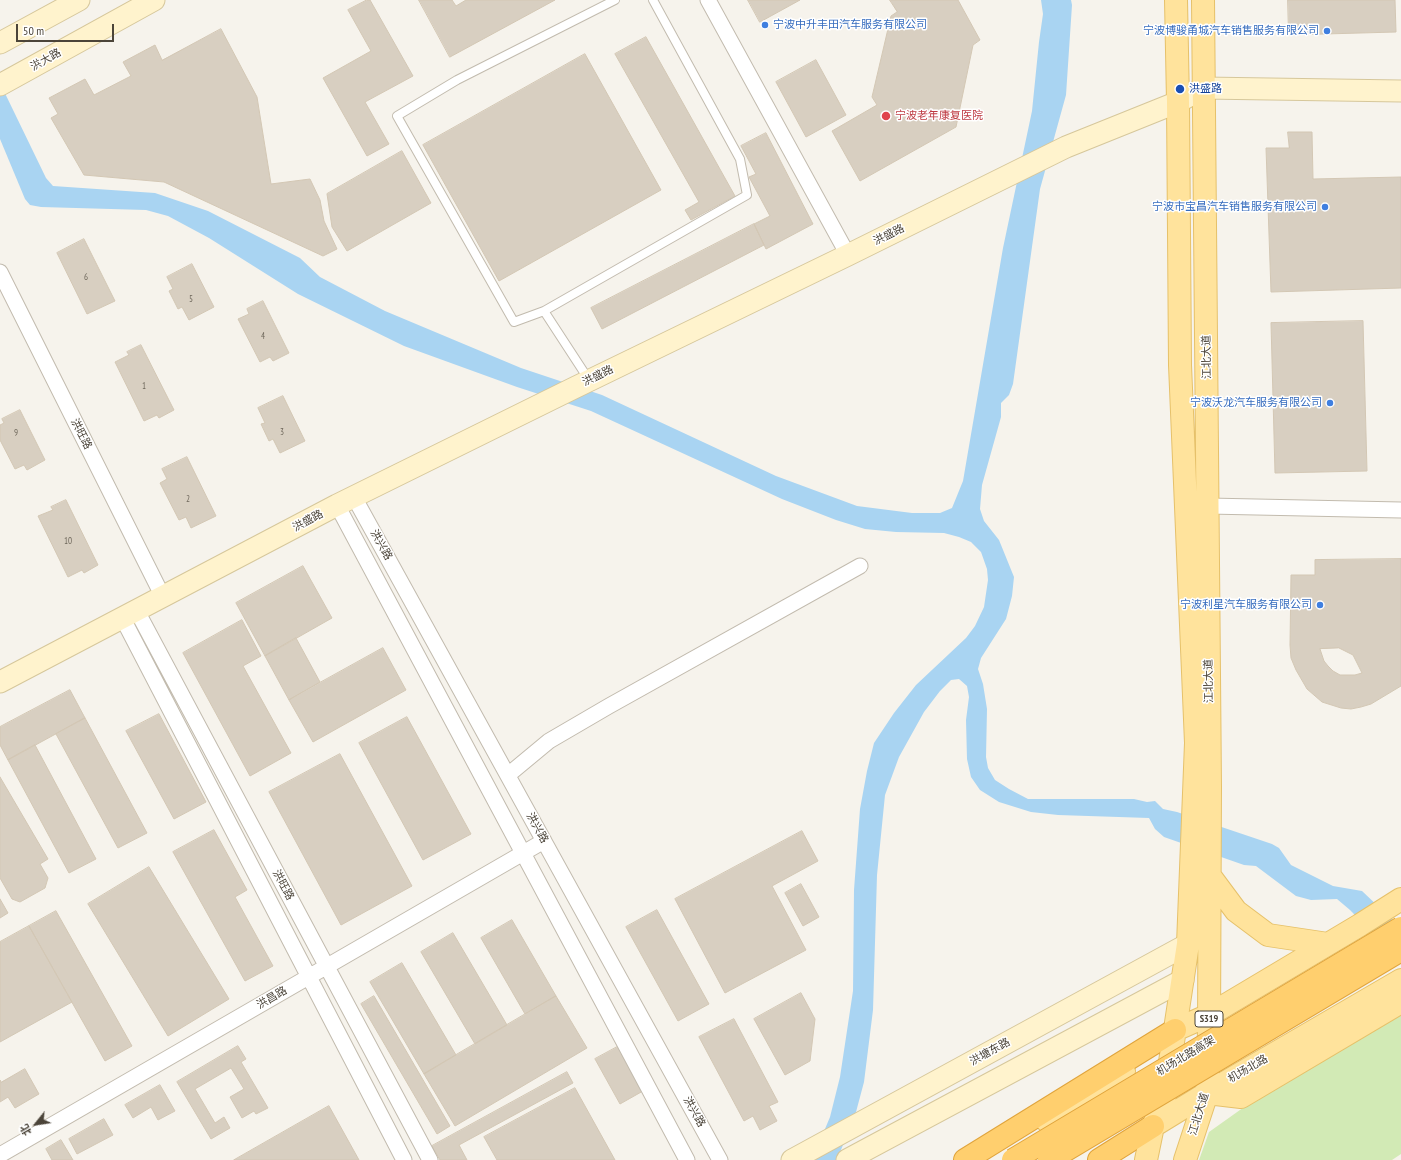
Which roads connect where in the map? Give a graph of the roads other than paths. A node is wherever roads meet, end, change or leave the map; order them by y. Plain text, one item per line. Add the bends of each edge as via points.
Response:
1 (79, 0) edge
2 (154, 0) edge
3 (615, 0) edge
4 (652, 0) edge
5 (708, 0) edge
6 (1176, 0) edge
7 (1203, 0) edge
8 (0, 43) edge
9 (0, 85) edge
10 (1204, 88) junction
11 (1401, 91) edge
12 (1178, 102) junction
13 (848, 255) junction
14 (0, 272) edge
15 (544, 311) junction
16 (582, 383) junction
17 (346, 501) junction
18 (1208, 506) junction
19 (1401, 510) edge
20 (860, 566) dead end
21 (163, 597) junction
22 (130, 615) junction
23 (0, 682) edge
24 (508, 775) junction
25 (1202, 783) junction
26 (544, 841) junction
27 (523, 853) junction
28 (1203, 877) junction
29 (1401, 899) edge
30 (1401, 928) edge
31 (1188, 944) junction
32 (1328, 944) junction
33 (1401, 950) edge
34 (327, 966) junction
35 (309, 976) junction
36 (1183, 980) junction
37 (1401, 980) edge
38 (1393, 999) edge
39 (1209, 1015) junction
40 (1175, 1030) junction
41 (1207, 1093) junction
42 (1153, 1126) junction
43 (0, 1155) edge
44 (852, 1157) edge
45 (794, 1159) edge
46 (3, 1160) edge
47 (404, 1160) edge
48 (430, 1160) edge
49 (686, 1160) edge
50 (720, 1160) edge
51 (965, 1160) edge
52 (981, 1160) edge
53 (1013, 1160) edge
54 (1049, 1160) edge
55 (1095, 1160) edge
56 (1099, 1160) edge
57 (1146, 1160) edge
58 (1185, 1160) edge

1 - 8 street
2 - 9 street, 洪大路
3 - 15 lane via 457,80 397,116 514,322
4 - 15 lane via 740,159 747,195
5 - 13 street
6 - 12 main road, 江北大道
7 - 10 main road, 江北大道
10 - 11 street
10 - 12 street, 洪盛路
10 - 18 main road, 江北大道
12 - 13 street, 洪盛路 via 1066,147
12 - 25 main road, 江北大道 via 1180,365 1196,743
13 - 16 street, 洪盛路
14 - 21 street, 洪旺路
15 - 16 lane
16 - 17 street, 洪盛路
17 - 21 street, 洪盛路
17 - 24 street, 洪兴路
17 - 27 street, 洪兴路
18 - 19 street
18 - 25 main road, 江北大道
20 - 24 street via 549,741
21 - 22 street, 洪盛路
22 - 23 street, 洪盛路
22 - 34 street, 洪旺路
22 - 35 street, 洪旺路
24 - 26 street, 洪兴路
25 - 28 main road
26 - 27 street, 洪昌路
26 - 50 street, 洪兴路
27 - 34 street, 洪昌路
27 - 49 street, 洪兴路
28 - 31 main road
28 - 32 main road via 1236,911 1268,935
28 - 39 main road, 江北大道 / S319
29 - 32 main road
30 - 53 highway, 机场北路高架, bridge
31 - 36 main road
31 - 45 street, 洪塘东路
32 - 39 main road
33 - 54 highway, 机场北路高架, bridge
34 - 35 street, 洪昌路
34 - 48 street, 洪旺路
35 - 43 street, 洪昌路
35 - 47 street, 洪旺路
36 - 40 main road
36 - 44 street
37 - 38 main road
38 - 41 main road via 1240,1097
39 - 40 main road
39 - 41 main road, 江北大道 / S319
40 - 42 main road via 1164,1101
40 - 51 highway
40 - 52 main road via 1096,1093
41 - 42 main road
41 - 58 main road, 江北大道 / S319
42 - 55 main road
42 - 56 highway
42 - 57 main road
43 - 46 street

